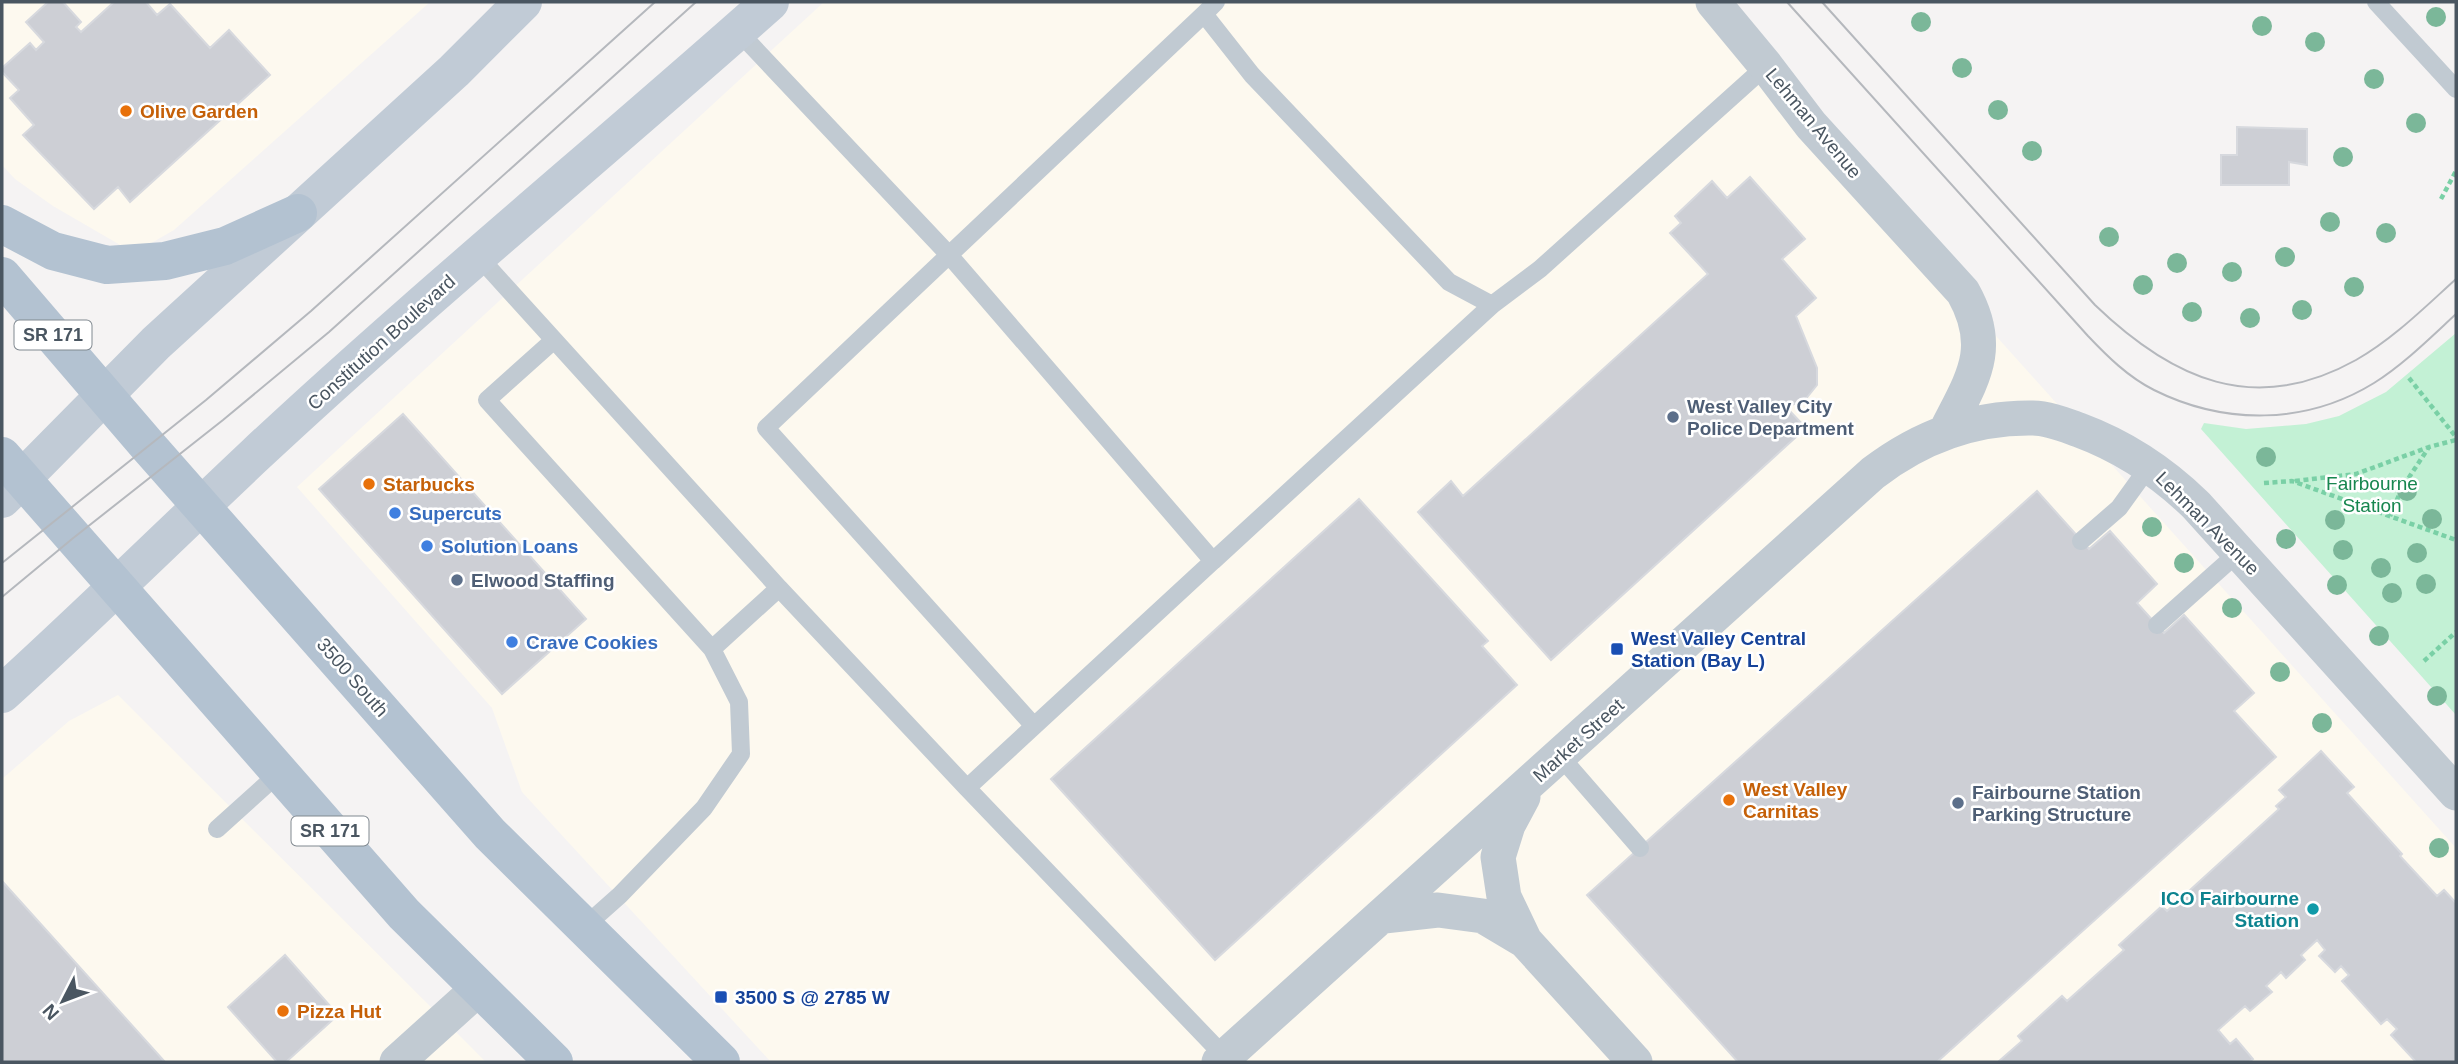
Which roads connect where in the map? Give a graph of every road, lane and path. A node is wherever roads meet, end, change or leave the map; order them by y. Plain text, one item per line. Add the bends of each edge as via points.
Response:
1 (523, 2) edge
2 (770, 2) edge
3 (1713, 2) edge
4 (2376, 2) edge
5 (1210, 8) edge
6 (737, 30) junction
7 (1766, 66) junction
8 (2453, 78) edge
9 (2456, 171) edge
10 (2441, 199) dead end
11 (298, 213) junction
12 (2, 224) edge
13 (478, 256) junction
14 (950, 256) junction
15 (2, 276) edge
16 (1492, 305) junction
17 (554, 340) junction
18 (2409, 378) dead end
19 (103, 394) junction
20 (1946, 430) junction
21 (2456, 439) edge
22 (2429, 447) junction
23 (2150, 465) junction
24 (8, 478) edge
25 (2292, 481) junction
26 (2264, 483) dead end
27 (202, 507) junction
28 (2390, 516) junction
29 (2456, 540) edge
30 (2081, 541) dead end
31 (2239, 552) junction
32 (1213, 561) junction
33 (117, 588) junction
34 (779, 588) junction
35 (2157, 625) dead end
36 (2456, 632) edge
37 (712, 649) junction
38 (2424, 661) dead end
39 (2, 694) edge
40 (1034, 726) junction
41 (1560, 756) junction
42 (279, 773) junction
43 (1530, 785) junction
44 (967, 788) junction
45 (2456, 793) edge
46 (217, 829) dead end
47 (1640, 848) dead end
48 (1384, 916) junction
49 (584, 927) junction
50 (1525, 941) junction
51 (479, 988) junction
52 (1222, 1060) edge
53 (402, 1061) edge
54 (554, 1062) edge
55 (721, 1062) edge
56 (1635, 1062) edge

1 - 11 main road
2 - 6 main road, Constitution Boulevard
3 - 7 street, Lehman Avenue
4 - 8 lane
5 - 14 lane
5 - 16 lane via 1252,75 1448,282
6 - 13 main road, Constitution Boulevard
6 - 14 lane
7 - 16 lane via 1540,269
7 - 20 street, Lehman Avenue via 1811,125 1963,292 1972,309 1979,355 1975,374
9 - 10 path
11 - 12 main road via 225,246 165,261 107,265 52,251
11 - 19 main road
13 - 17 lane
13 - 27 main road, Constitution Boulevard
14 - 32 lane
14 - 40 lane via 766,428
15 - 19 main road, 3500 South / SR 171
16 - 32 lane
17 - 34 lane
17 - 37 lane via 487,400
18 - 21 path
19 - 24 main road
19 - 27 main road, 3500 South / SR 171
20 - 23 street, Lehman Avenue via 2035,418 2096,436
20 - 41 street, Market Street via 1909,447 1873,473
21 - 22 path
22 - 25 path via 2356,474
22 - 28 path
23 - 30 lane via 2119,508
23 - 31 street, Lehman Avenue via 2182,491
24 - 33 main road, SR 171
25 - 26 path
25 - 28 path
27 - 33 main road, Constitution Boulevard
27 - 49 main road, 3500 South / SR 171 via 489,834
28 - 29 path
31 - 35 lane
31 - 45 street, Lehman Avenue
32 - 40 lane
33 - 39 main road, Constitution Boulevard
33 - 42 main road, SR 171
34 - 37 lane
34 - 44 lane
36 - 38 path
37 - 49 lane via 739,702 741,754 704,808
40 - 44 lane
41 - 43 street, Market Street
41 - 47 lane
42 - 46 lane
42 - 51 main road, SR 171 via 404,914
43 - 48 street, Market Street
43 - 50 street via 1508,825 1499,857 1504,897
44 - 52 lane
48 - 50 street via 1438,910 1483,916
48 - 52 street, Market Street
49 - 55 main road, 3500 South / SR 171
50 - 56 street
51 - 53 street
51 - 54 main road, SR 171

